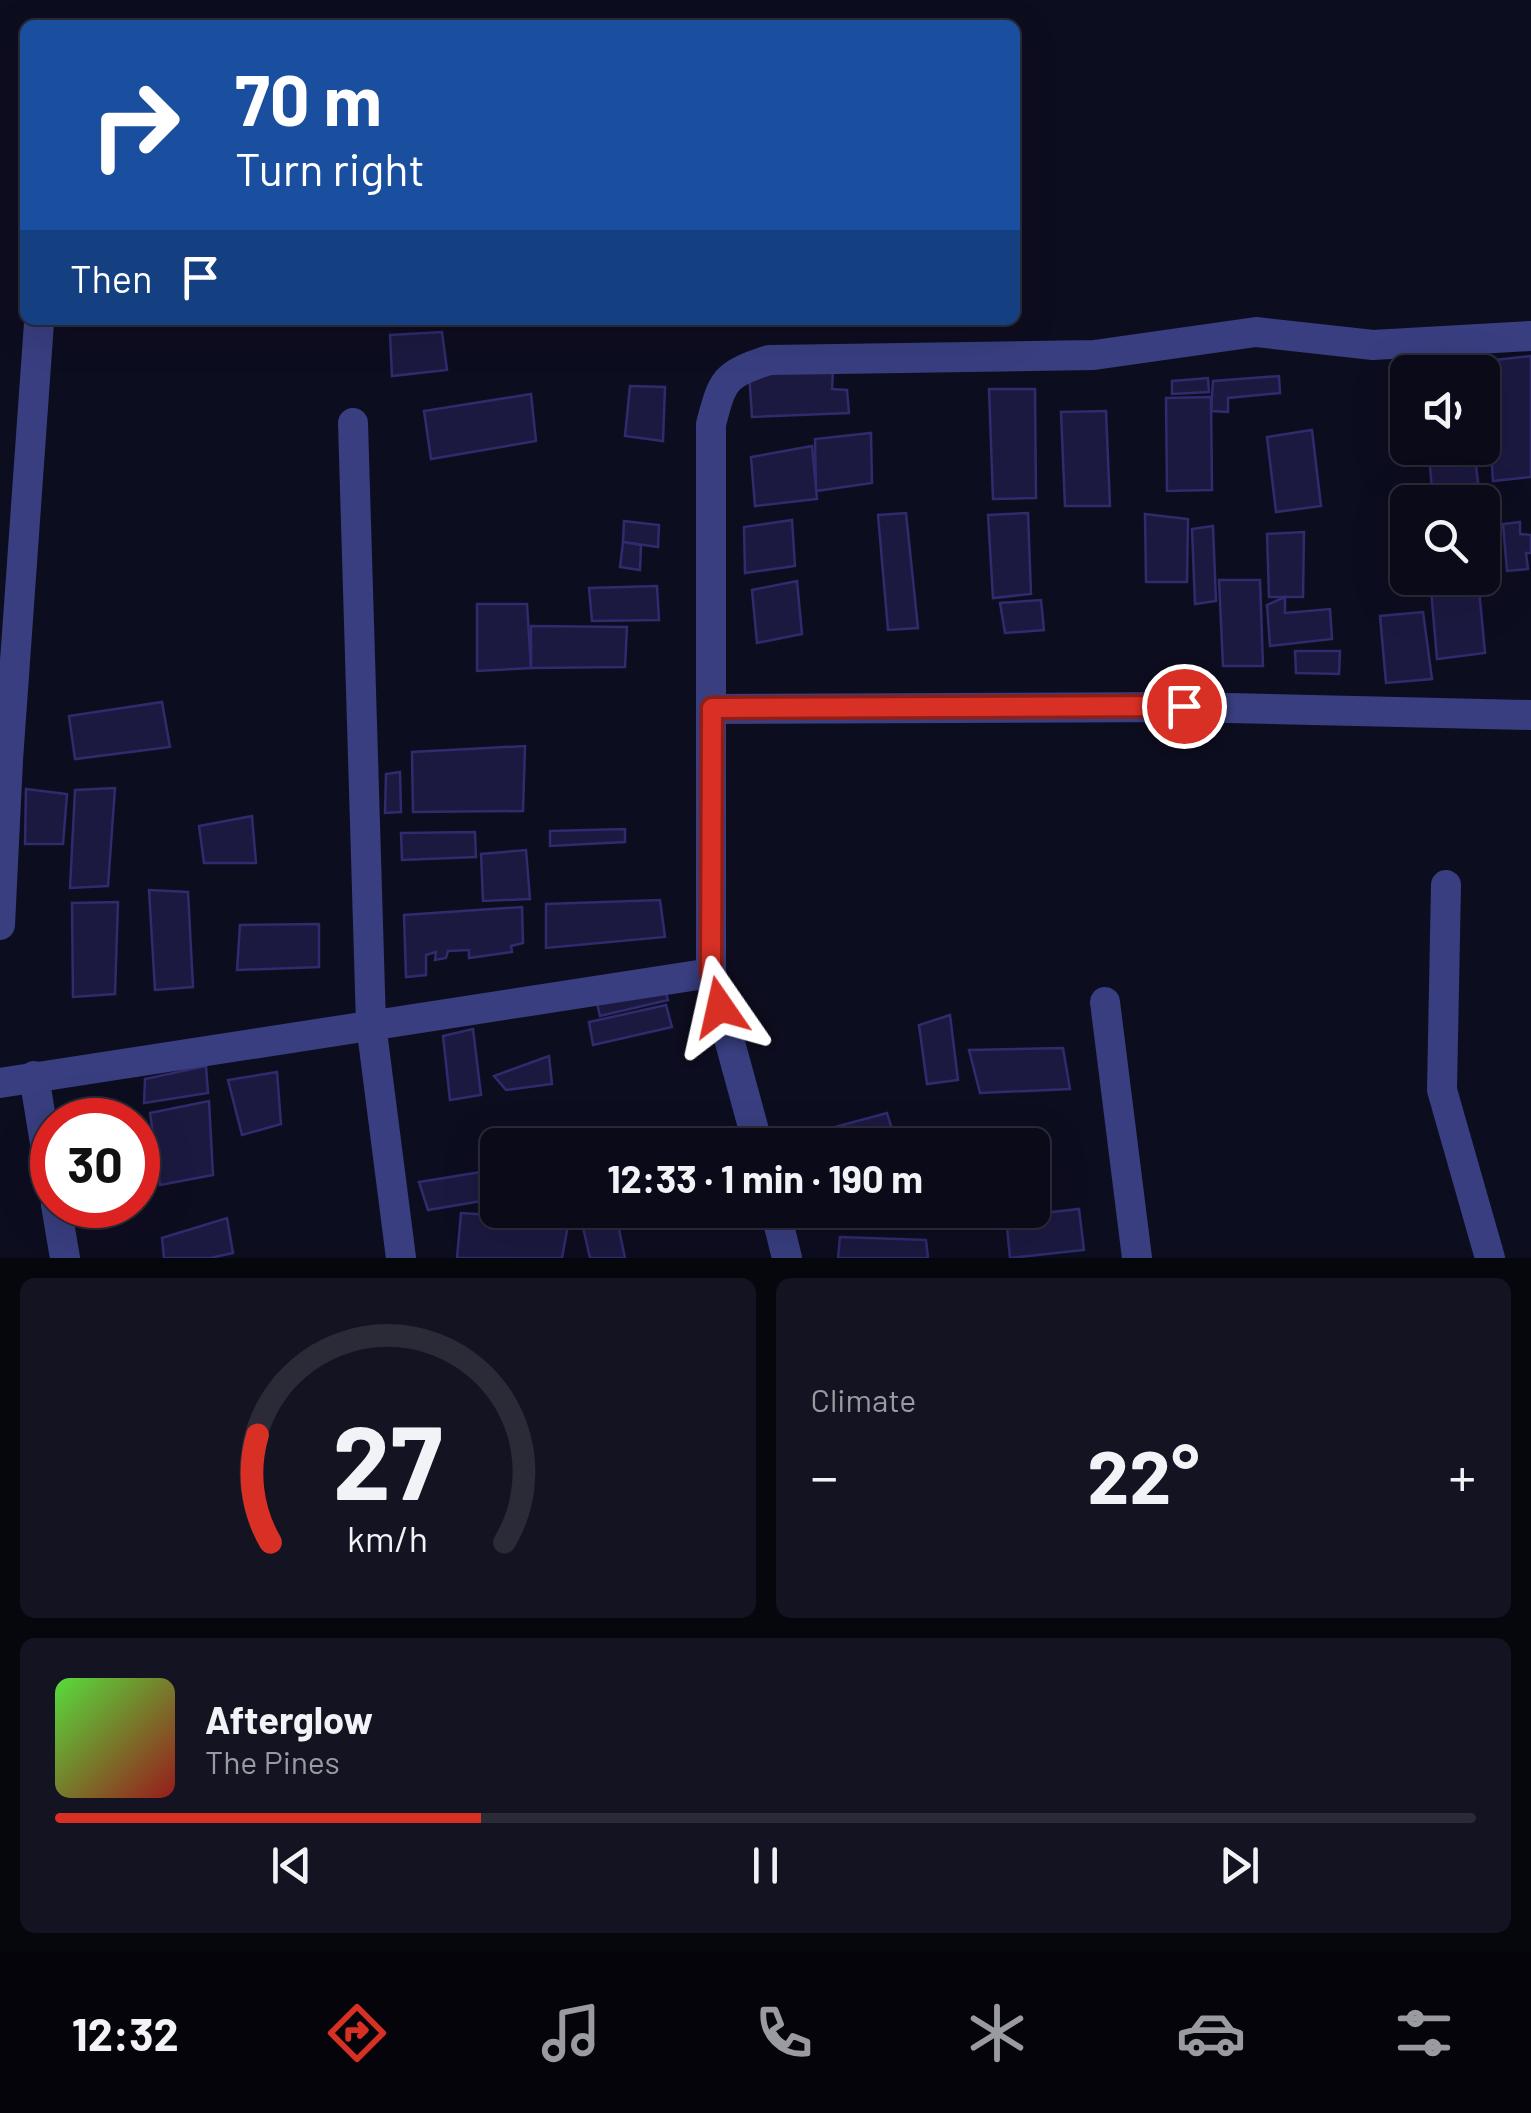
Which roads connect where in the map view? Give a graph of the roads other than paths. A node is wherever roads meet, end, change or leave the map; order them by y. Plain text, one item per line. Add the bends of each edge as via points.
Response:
1 (39, 325) edge
2 (1531, 336) edge
3 (353, 423) dead end
4 (712, 708) junction
5 (1531, 716) edge
6 (1446, 885) dead end
7 (0, 925) edge
8 (711, 972) junction
9 (1105, 1002) dead end
10 (371, 1024) junction
11 (34, 1076) junction
12 (0, 1082) edge
13 (38, 1098) edge
14 (753, 1128) edge
15 (59, 1228) edge
16 (780, 1228) edge
17 (64, 1258) edge
18 (401, 1258) edge
19 (787, 1258) edge
20 (1137, 1258) edge
21 (1490, 1258) edge

1 - 7 street
2 - 4 street via 1373,345 1256,332 1094,355 769,360 736,372 720,389 711,424
3 - 10 street
4 - 5 street via 1184,706
4 - 8 street
6 - 21 street via 1442,1090
8 - 10 street
8 - 14 street
9 - 20 street
10 - 11 street
10 - 18 street
11 - 12 street
11 - 13 street
15 - 17 street
16 - 19 street

